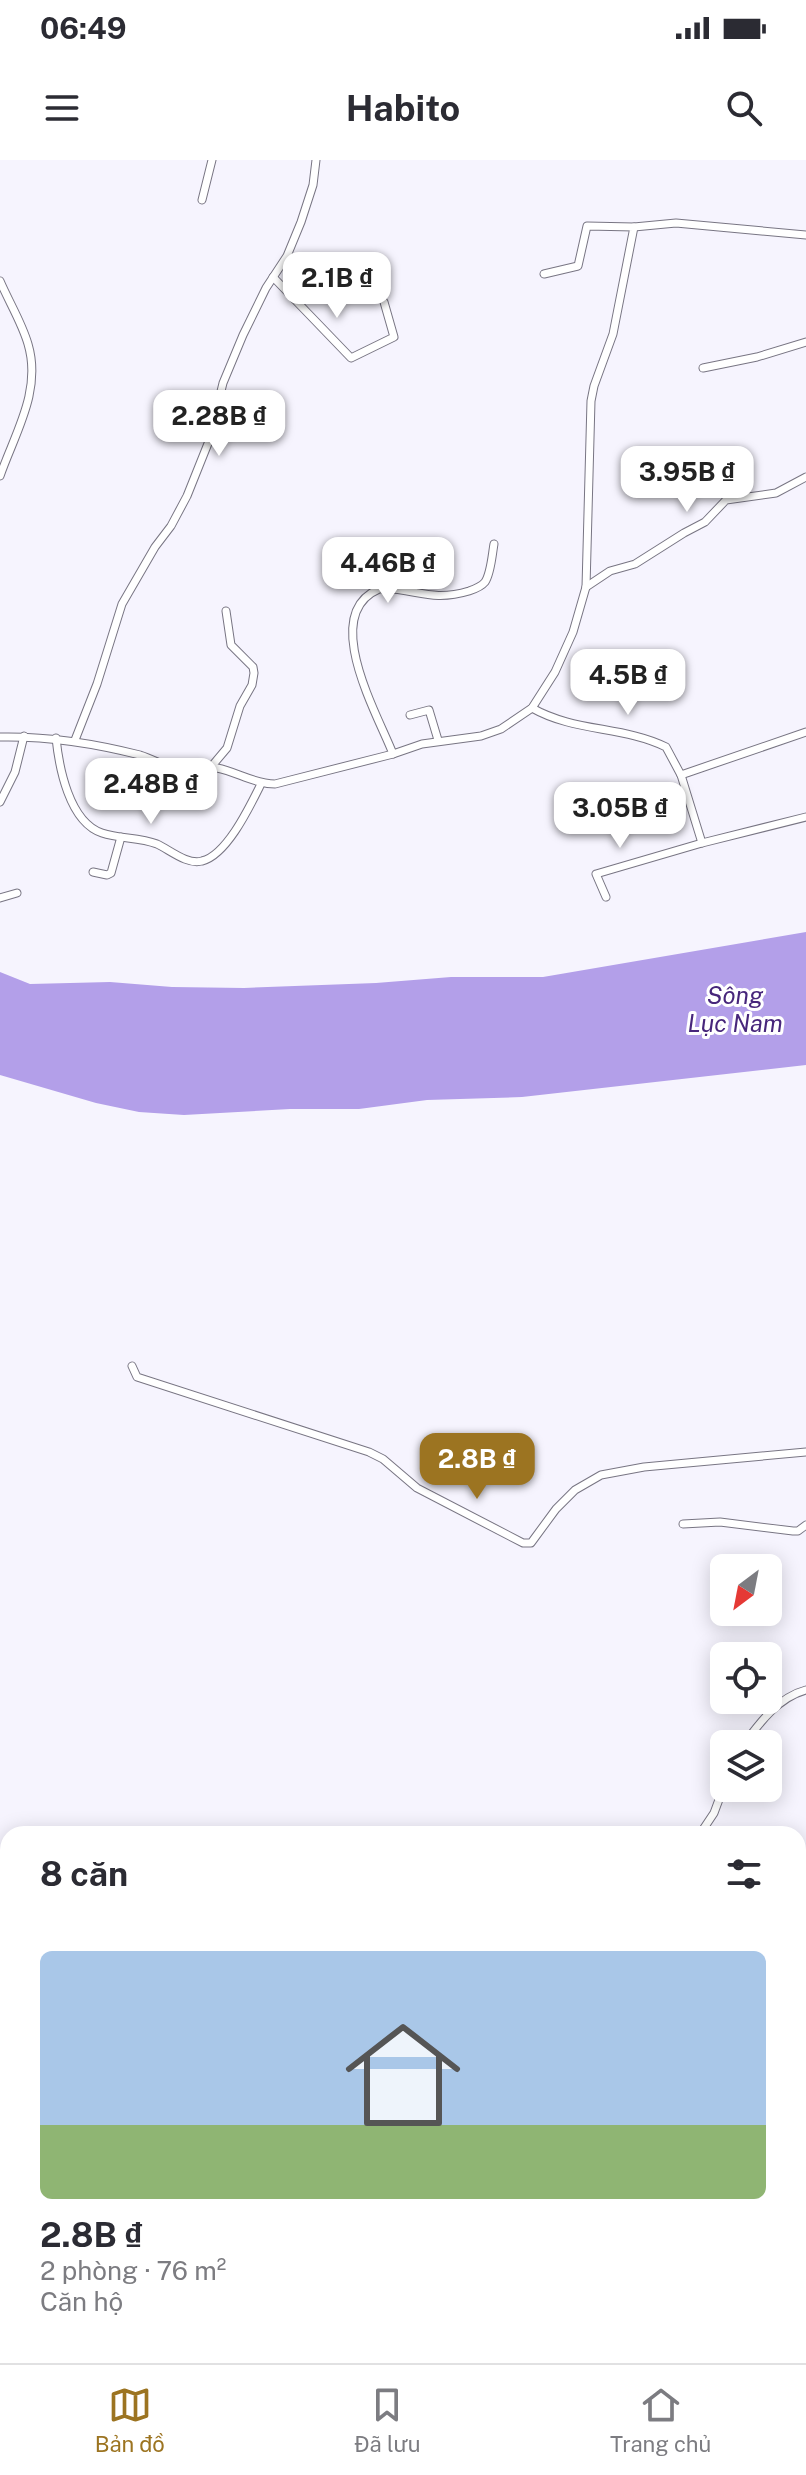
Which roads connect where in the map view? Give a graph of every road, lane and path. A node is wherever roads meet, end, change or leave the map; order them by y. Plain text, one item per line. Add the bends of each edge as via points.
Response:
1 (212, 160) edge
2 (316, 160) edge
3 (202, 200) dead end
4 (634, 227) junction
5 (806, 235) edge
6 (544, 274) dead end
7 (273, 277) junction
8 (0, 281) edge
9 (384, 302) dead end
10 (806, 342) edge
11 (703, 368) dead end
12 (0, 476) edge
13 (806, 477) edge
14 (494, 544) dead end
15 (586, 587) junction
16 (226, 611) dead end
17 (532, 708) junction
18 (410, 715) dead end
19 (806, 732) edge
20 (24, 736) junction
21 (0, 737) edge
22 (56, 738) junction
23 (75, 740) junction
24 (438, 740) junction
25 (393, 754) junction
26 (211, 767) junction
27 (681, 775) junction
28 (261, 784) junction
29 (0, 802) edge
30 (806, 817) edge
31 (121, 837) junction
32 (702, 843) junction
33 (93, 872) dead end
34 (17, 893) dead end
35 (606, 897) dead end
36 (0, 898) edge
37 (132, 1366) dead end
38 (806, 1452) edge
39 (683, 1524) dead end
40 (806, 1525) edge
41 (806, 1690) edge
42 (756, 1730) edge
43 (718, 1802) edge
44 (705, 1826) edge

1 - 3 street
2 - 7 street via 308,203
4 - 5 street via 691,224
4 - 6 street via 587,226 578,266
4 - 15 street via 613,334 591,401
7 - 9 street via 351,358 394,337
7 - 23 street via 223,383 209,441 187,496 122,604
8 - 12 street via 27,341 32,383
10 - 11 street
13 - 15 street via 776,493 726,500 705,522
14 - 25 street via 487,578 475,589 436,597 379,589 355,613 354,656
15 - 17 street via 573,632
16 - 26 street via 231,645 254,673 227,748
17 - 24 street via 481,736
17 - 27 street via 569,724 662,744
18 - 24 street via 429,710
19 - 27 street
20 - 21 street
20 - 22 street
20 - 29 street
22 - 23 street
22 - 31 street via 61,777 84,819 101,833
23 - 26 street via 180,770
24 - 25 street
25 - 28 street via 285,783
26 - 28 street
27 - 32 street
28 - 31 street via 220,850 203,861
30 - 32 street
31 - 33 street via 111,873
32 - 35 street via 596,874
34 - 36 street
37 - 38 street via 137,1377 369,1452 417,1488 523,1543 531,1543 575,1490 601,1475
39 - 40 street via 724,1522 798,1531
41 - 42 street via 788,1697
43 - 44 street

